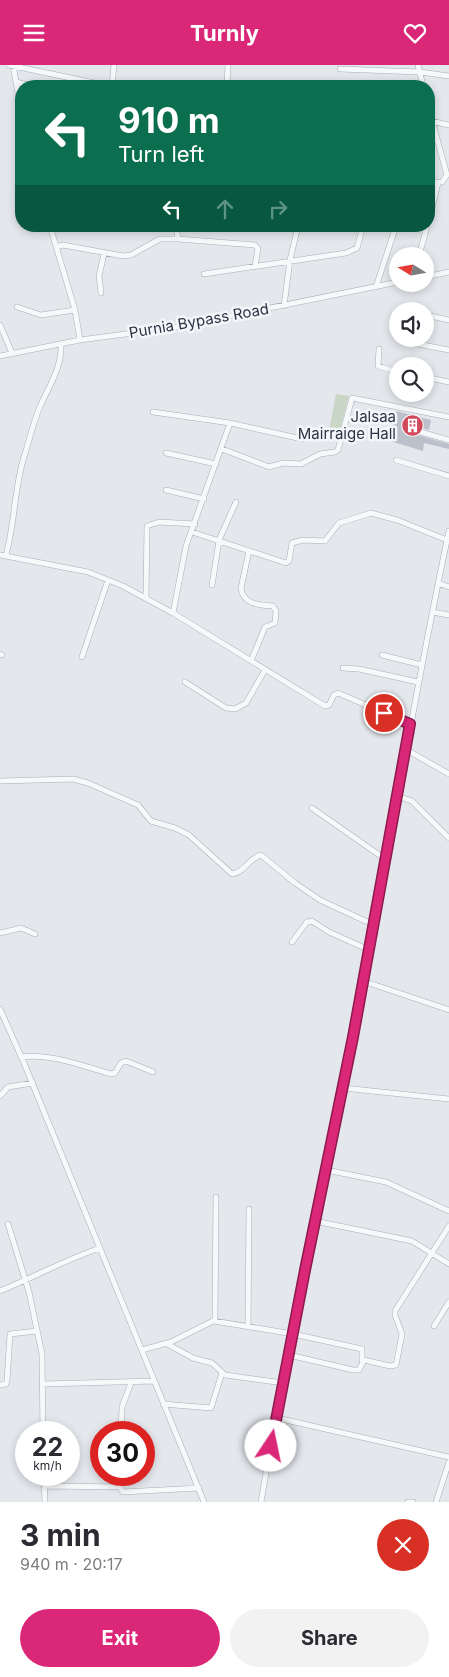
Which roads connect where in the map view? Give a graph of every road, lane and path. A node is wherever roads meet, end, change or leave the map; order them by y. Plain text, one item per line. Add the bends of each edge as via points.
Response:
1 (12, 65) edge
2 (114, 65) edge
3 (228, 65) edge
4 (418, 65) edge
5 (340, 69) dead end
6 (420, 72) junction
7 (449, 76) edge
8 (16, 80) edge
9 (82, 80) edge
10 (111, 80) edge
11 (227, 80) edge
12 (422, 80) edge
13 (435, 122) edge
14 (449, 125) edge
15 (435, 134) edge
16 (448, 175) edge
17 (438, 183) joint
18 (435, 195) edge
19 (52, 232) edge
20 (177, 232) edge
21 (297, 232) edge
22 (362, 232) edge
23 (394, 232) edge
24 (425, 232) edge
25 (178, 239) junction
26 (56, 247) junction
27 (421, 247) edge
28 (104, 253) junction
29 (290, 260) junction
30 (255, 266) junction
31 (449, 272) edge
32 (204, 274) dead end
33 (434, 275) edge
34 (389, 285) edge
35 (376, 287) junction
36 (101, 293) dead end
37 (284, 305) junction
38 (17, 307) dead end
39 (75, 309) junction
40 (434, 318) edge
41 (449, 320) edge
42 (0, 325) edge
43 (80, 341) junction
44 (61, 344) junction
45 (434, 347) edge
46 (380, 349) dead end
47 (449, 350) edge
48 (12, 353) junction
49 (0, 356) edge
50 (389, 369) edge
51 (434, 379) edge
52 (449, 382) edge
53 (153, 412) dead end
54 (449, 417) edge
55 (230, 423) junction
56 (416, 431) dead end
57 (302, 439) dead end
58 (449, 440) edge
59 (222, 449) junction
60 (166, 453) dead end
61 (396, 460) dead end
62 (216, 464) junction
63 (449, 476) edge
64 (166, 490) dead end
65 (204, 499) junction
66 (236, 502) dead end
67 (195, 524) junction
68 (449, 531) edge
69 (192, 532) junction
70 (447, 540) junction
71 (219, 541) junction
72 (249, 551) junction
73 (3, 555) edge
74 (108, 579) junction
75 (438, 583) junction
76 (212, 585) dead end
77 (449, 587) edge
78 (146, 598) junction
79 (432, 612) junction
80 (173, 613) junction
81 (449, 615) edge
82 (382, 655) dead end
83 (82, 657) dead end
84 (251, 661) junction
85 (422, 665) junction
86 (343, 668) dead end
87 (265, 670) junction
88 (185, 682) dead end
89 (418, 682) junction
90 (410, 724) junction
91 (405, 749) junction
92 (449, 774) edge
93 (0, 781) edge
94 (397, 796) junction
95 (312, 808) dead end
96 (449, 838) edge
97 (385, 859) junction
98 (374, 925) junction
99 (0, 933) edge
100 (35, 934) dead end
101 (292, 942) dead end
102 (369, 951) junction
103 (363, 981) junction
104 (0, 1009) edge
105 (449, 1010) edge
106 (2, 1018) edge
107 (21, 1057) junction
108 (153, 1072) dead end
109 (32, 1083) junction
110 (343, 1088) junction
111 (0, 1096) edge
112 (449, 1099) edge
113 (326, 1170) junction
114 (216, 1197) dead end
115 (250, 1209) dead end
116 (449, 1211) edge
117 (315, 1221) junction
118 (8, 1224) dead end
119 (449, 1226) edge
120 (100, 1247) junction
121 (433, 1252) junction
122 (449, 1264) edge
123 (25, 1281) junction
124 (0, 1291) edge
125 (449, 1302) edge
126 (214, 1321) junction
127 (434, 1326) dead end
128 (248, 1327) junction
129 (37, 1331) junction
130 (293, 1334) junction
131 (167, 1344) junction
132 (142, 1350) junction
133 (289, 1355) junction
134 (362, 1360) junction
135 (222, 1373) junction
136 (154, 1381) junction
137 (131, 1383) junction
138 (284, 1383) junction
139 (43, 1384) junction
140 (0, 1385) edge
141 (163, 1404) junction
142 (277, 1418) junction
143 (43, 1421) edge
144 (121, 1421) edge
145 (449, 1457) edge
146 (449, 1462) edge
147 (44, 1486) joint
148 (121, 1487) joint
149 (198, 1488) junction
150 (45, 1502) edge
151 (204, 1502) edge
152 (262, 1502) edge
153 (408, 1502) edge
154 (413, 1502) edge
155 (436, 1502) edge

1 - 8 street
1 - 9 street
2 - 10 street
3 - 11 street
4 - 6 street
5 - 6 street
6 - 7 street
6 - 12 street
13 - 14 street
15 - 16 street
16 - 17 street
17 - 18 street
19 - 26 street
20 - 25 street
21 - 29 street
22 - 29 street via 359,243 346,253
23 - 35 street
24 - 27 street
25 - 28 street via 153,241 130,255
25 - 30 street via 255,245 258,249
26 - 28 street via 63,245
26 - 39 street
28 - 36 street via 99,276
29 - 30 street
29 - 37 street
30 - 32 street
31 - 33 street
34 - 35 street, Purnia Bypass Road
35 - 37 street, Purnia Bypass Road
37 - 43 street, Purnia Bypass Road via 171,328
38 - 39 street via 41,315
39 - 43 street
40 - 41 street
42 - 48 street
43 - 44 street, Purnia Bypass Road
44 - 48 street, Purnia Bypass Road
44 - 73 street via 59,366 39,410 23,459 12,533
45 - 47 street
46 - 50 street via 378,366
48 - 49 street, Purnia Bypass Road
51 - 52 street
53 - 55 street
54 - 59 street via 352,399 335,452 320,454 301,464 269,467
55 - 57 street
55 - 59 street
56 - 58 street
59 - 62 street
60 - 62 street
61 - 63 street
62 - 65 street
64 - 65 street
65 - 67 street
66 - 71 street
67 - 69 street
67 - 78 street via 159,522 147,526
68 - 70 street
69 - 71 street
69 - 80 street
70 - 72 street via 371,513 339,523 325,541 292,543 288,562
70 - 75 street
71 - 72 street
71 - 76 street
72 - 84 street via 242,593 252,603 273,606 276,611 275,623 265,627
73 - 74 street
74 - 78 street
74 - 83 street
75 - 77 street
75 - 79 street
78 - 80 street
79 - 81 street
79 - 85 street
80 - 84 street
82 - 85 street
84 - 87 street
85 - 89 street
86 - 89 street
87 - 88 street via 246,703 235,709 226,708
87 - 90 street via 325,706 338,693
89 - 90 street
90 - 91 street
91 - 92 street
91 - 94 street
93 - 98 street via 82,781 138,805 152,821 189,835 232,874 260,855 320,900
94 - 96 street via 412,801
94 - 97 street
95 - 97 street
97 - 98 street
98 - 102 street
99 - 100 street via 20,928
101 - 102 street via 307,922 312,921
102 - 103 street
103 - 105 street
103 - 110 street
104 - 106 street
106 - 107 street
107 - 108 street via 52,1058 111,1074 126,1061
107 - 109 street
109 - 111 street via 8,1087
109 - 120 street
110 - 112 street
110 - 113 street
113 - 116 street via 386,1182
113 - 117 street
114 - 126 street
115 - 128 street
117 - 121 street via 412,1241
117 - 130 street
118 - 123 street
119 - 121 street
120 - 123 street via 60,1262
120 - 132 street
121 - 122 street
121 - 134 street via 396,1311 402,1331 397,1364
123 - 124 street
123 - 129 street
125 - 127 street
126 - 128 street
126 - 131 street
128 - 130 street
129 - 139 street
129 - 140 street via 10,1334 8,1381 6,1385
130 - 133 street
130 - 134 street via 362,1349
131 - 132 street
131 - 135 street via 193,1358 212,1363
132 - 136 street
133 - 134 street via 356,1371
133 - 138 street
135 - 138 street
135 - 141 street via 211,1408
136 - 137 street
136 - 141 street
137 - 139 street
137 - 144 street via 122,1407
138 - 142 street
139 - 143 street
141 - 149 street
142 - 145 street
142 - 152 street
146 - 155 street
147 - 148 street
147 - 150 street
148 - 149 street via 126,1492
149 - 151 street
153 - 154 street

